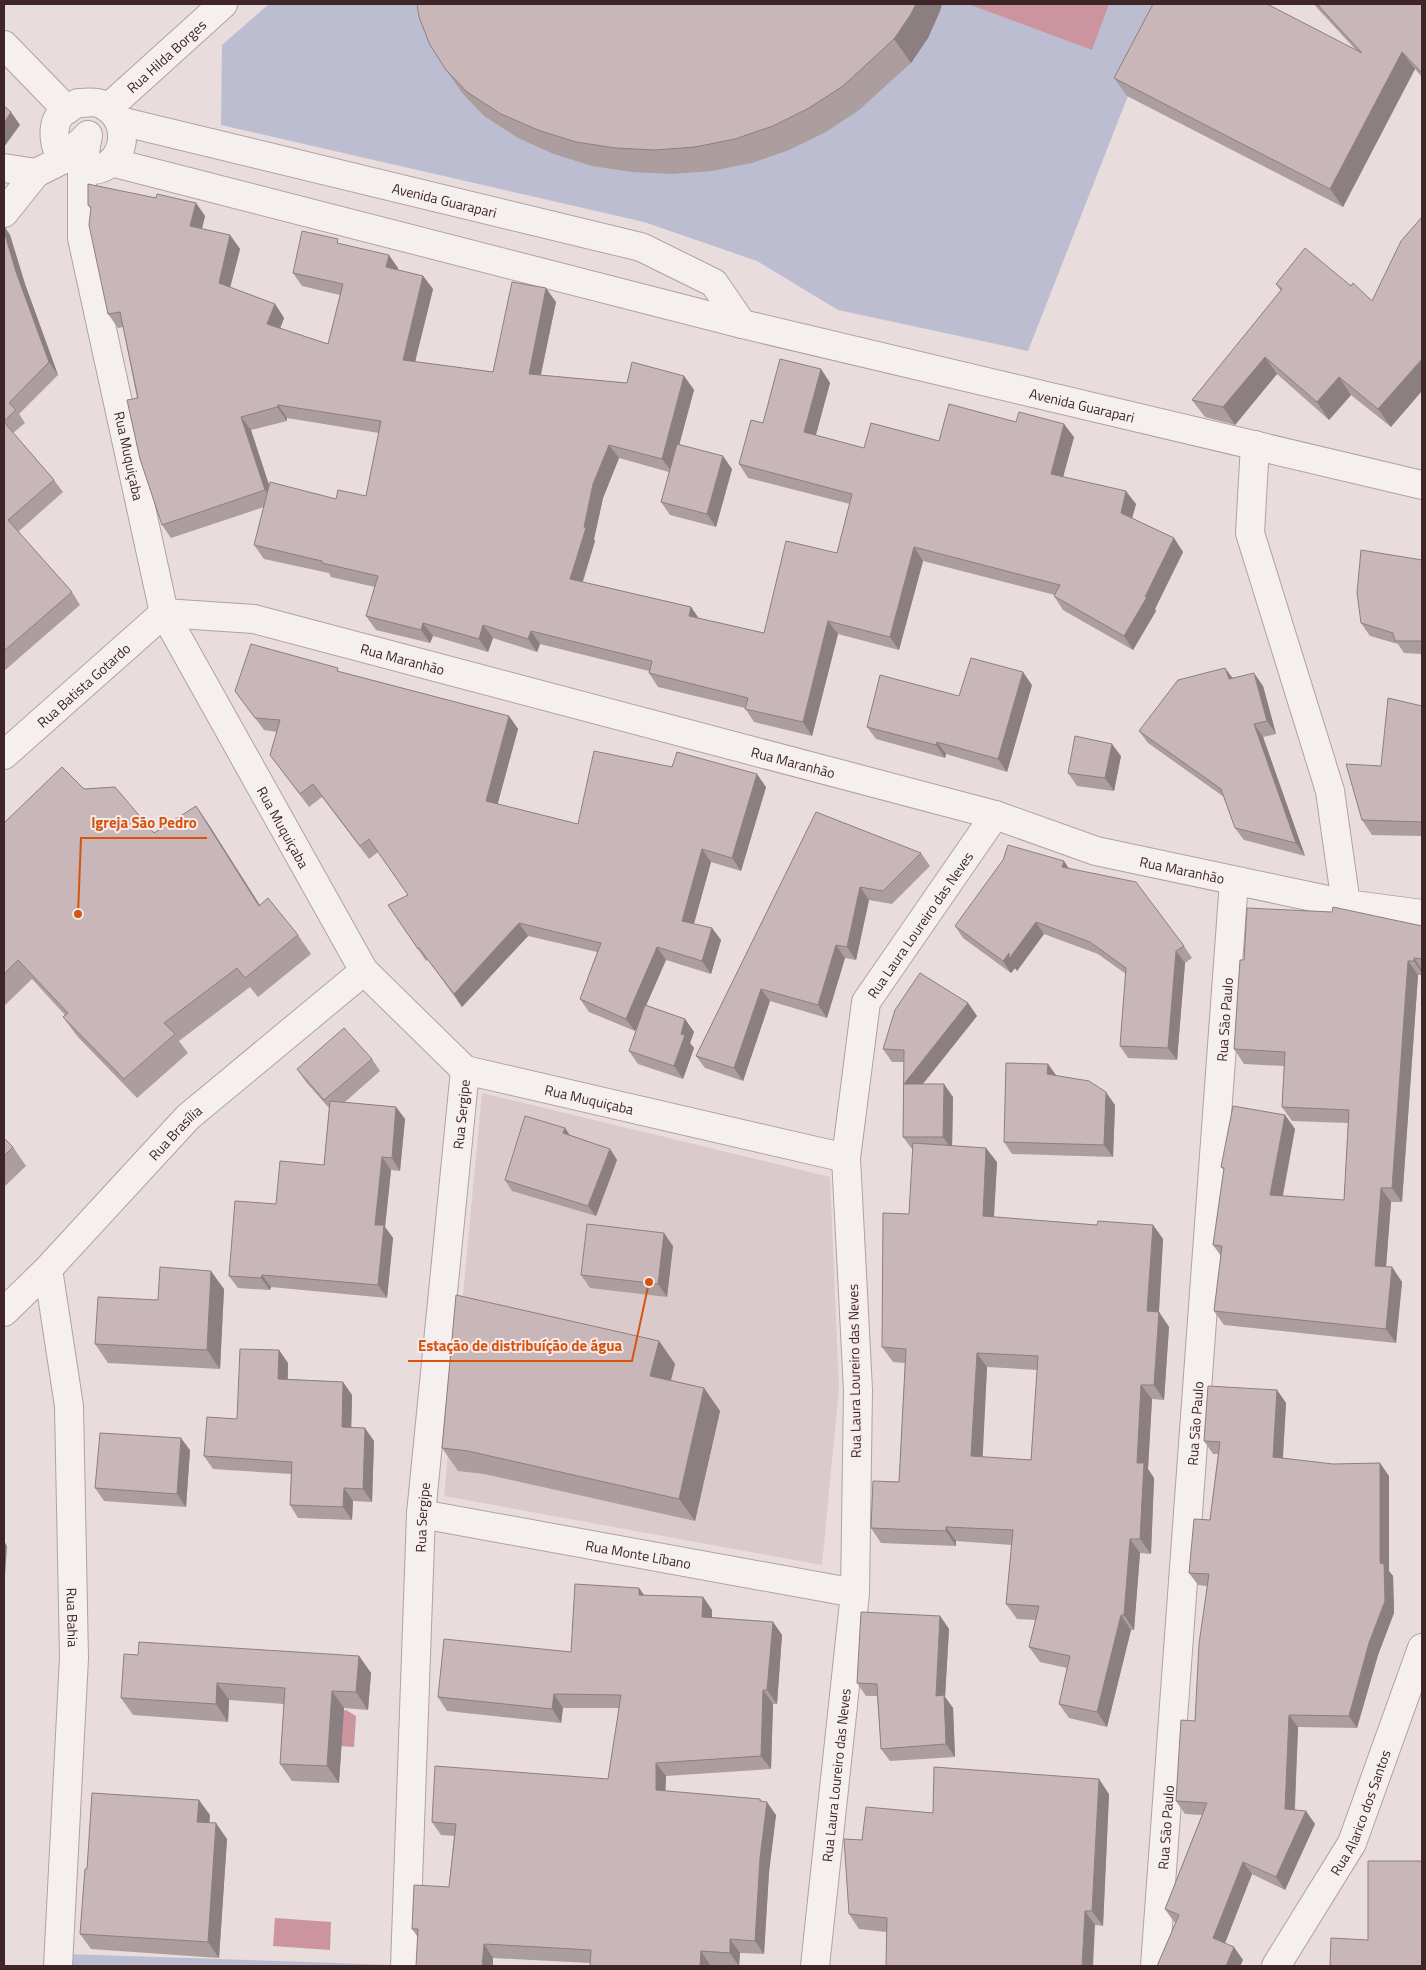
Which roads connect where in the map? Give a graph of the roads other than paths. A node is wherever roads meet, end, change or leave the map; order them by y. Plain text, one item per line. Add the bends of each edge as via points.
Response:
1 (224, 4) edge
2 (4, 45) edge
3 (67, 110) junction
4 (114, 114) junction
5 (111, 162) junction
6 (73, 164) junction
7 (4, 168) edge
8 (36, 173) junction
9 (4, 213) edge
10 (742, 324) junction
11 (1255, 445) junction
12 (1422, 485) edge
13 (164, 613) junction
14 (4, 755) edge
15 (995, 814) junction
16 (1234, 881) junction
17 (1346, 904) junction
18 (1422, 914) edge
19 (364, 972) junction
20 (465, 1070) junction
21 (846, 1158) junction
22 (48, 1269) junction
23 (4, 1312) edge
24 (421, 1514) junction
25 (856, 1593) junction
26 (1422, 1648) edge
27 (58, 1966) edge
28 (405, 1966) edge
29 (815, 1966) edge
30 (1155, 1966) edge
31 (1276, 1966) edge

1 - 4 street, Rua Hilda Borges
2 - 3 street
3 - 4 street via 78,103 100,103
3 - 6 street via 60,114 54,135 60,156
4 - 5 street via 122,129 121,147
4 - 10 street, Avenida Guarapari via 641,247 714,283
5 - 6 street via 95,170
5 - 10 street, Avenida Guarapari
6 - 8 street
6 - 13 street, Rua Muquiçaba via 82,238
7 - 8 street
8 - 9 street
10 - 11 street, Avenida Guarapari
11 - 12 street, Avenida Guarapari
11 - 17 street via 1250,532 1330,791
13 - 14 street, Rua Batista Gotardo
13 - 15 street, Rua Maranhão via 254,618
13 - 19 street, Rua Muquiçaba
15 - 16 street, Rua Maranhão via 1096,852
15 - 21 street, Rua Laura Loureiro das Neves via 866,1002
16 - 17 street, Rua Maranhão
16 - 30 street, Rua São Paulo
17 - 18 street, Rua Maranhão
19 - 20 street, Rua Muquiçaba
19 - 22 street, Rua Brasília via 188,1118
20 - 21 street, Rua Muquiçaba
20 - 24 street, Rua Sergipe
21 - 25 street, Rua Laura Loureiro das Neves via 858,1390
22 - 23 street, Rua Brasília
22 - 27 street, Rua Bahia via 69,1406 74,1648
24 - 25 street, Rua Monte Líbano
24 - 28 street, Rua Sergipe
25 - 29 street, Rua Laura Loureiro das Neves
26 - 31 street, Rua Alarico dos Santos via 1352,1843

